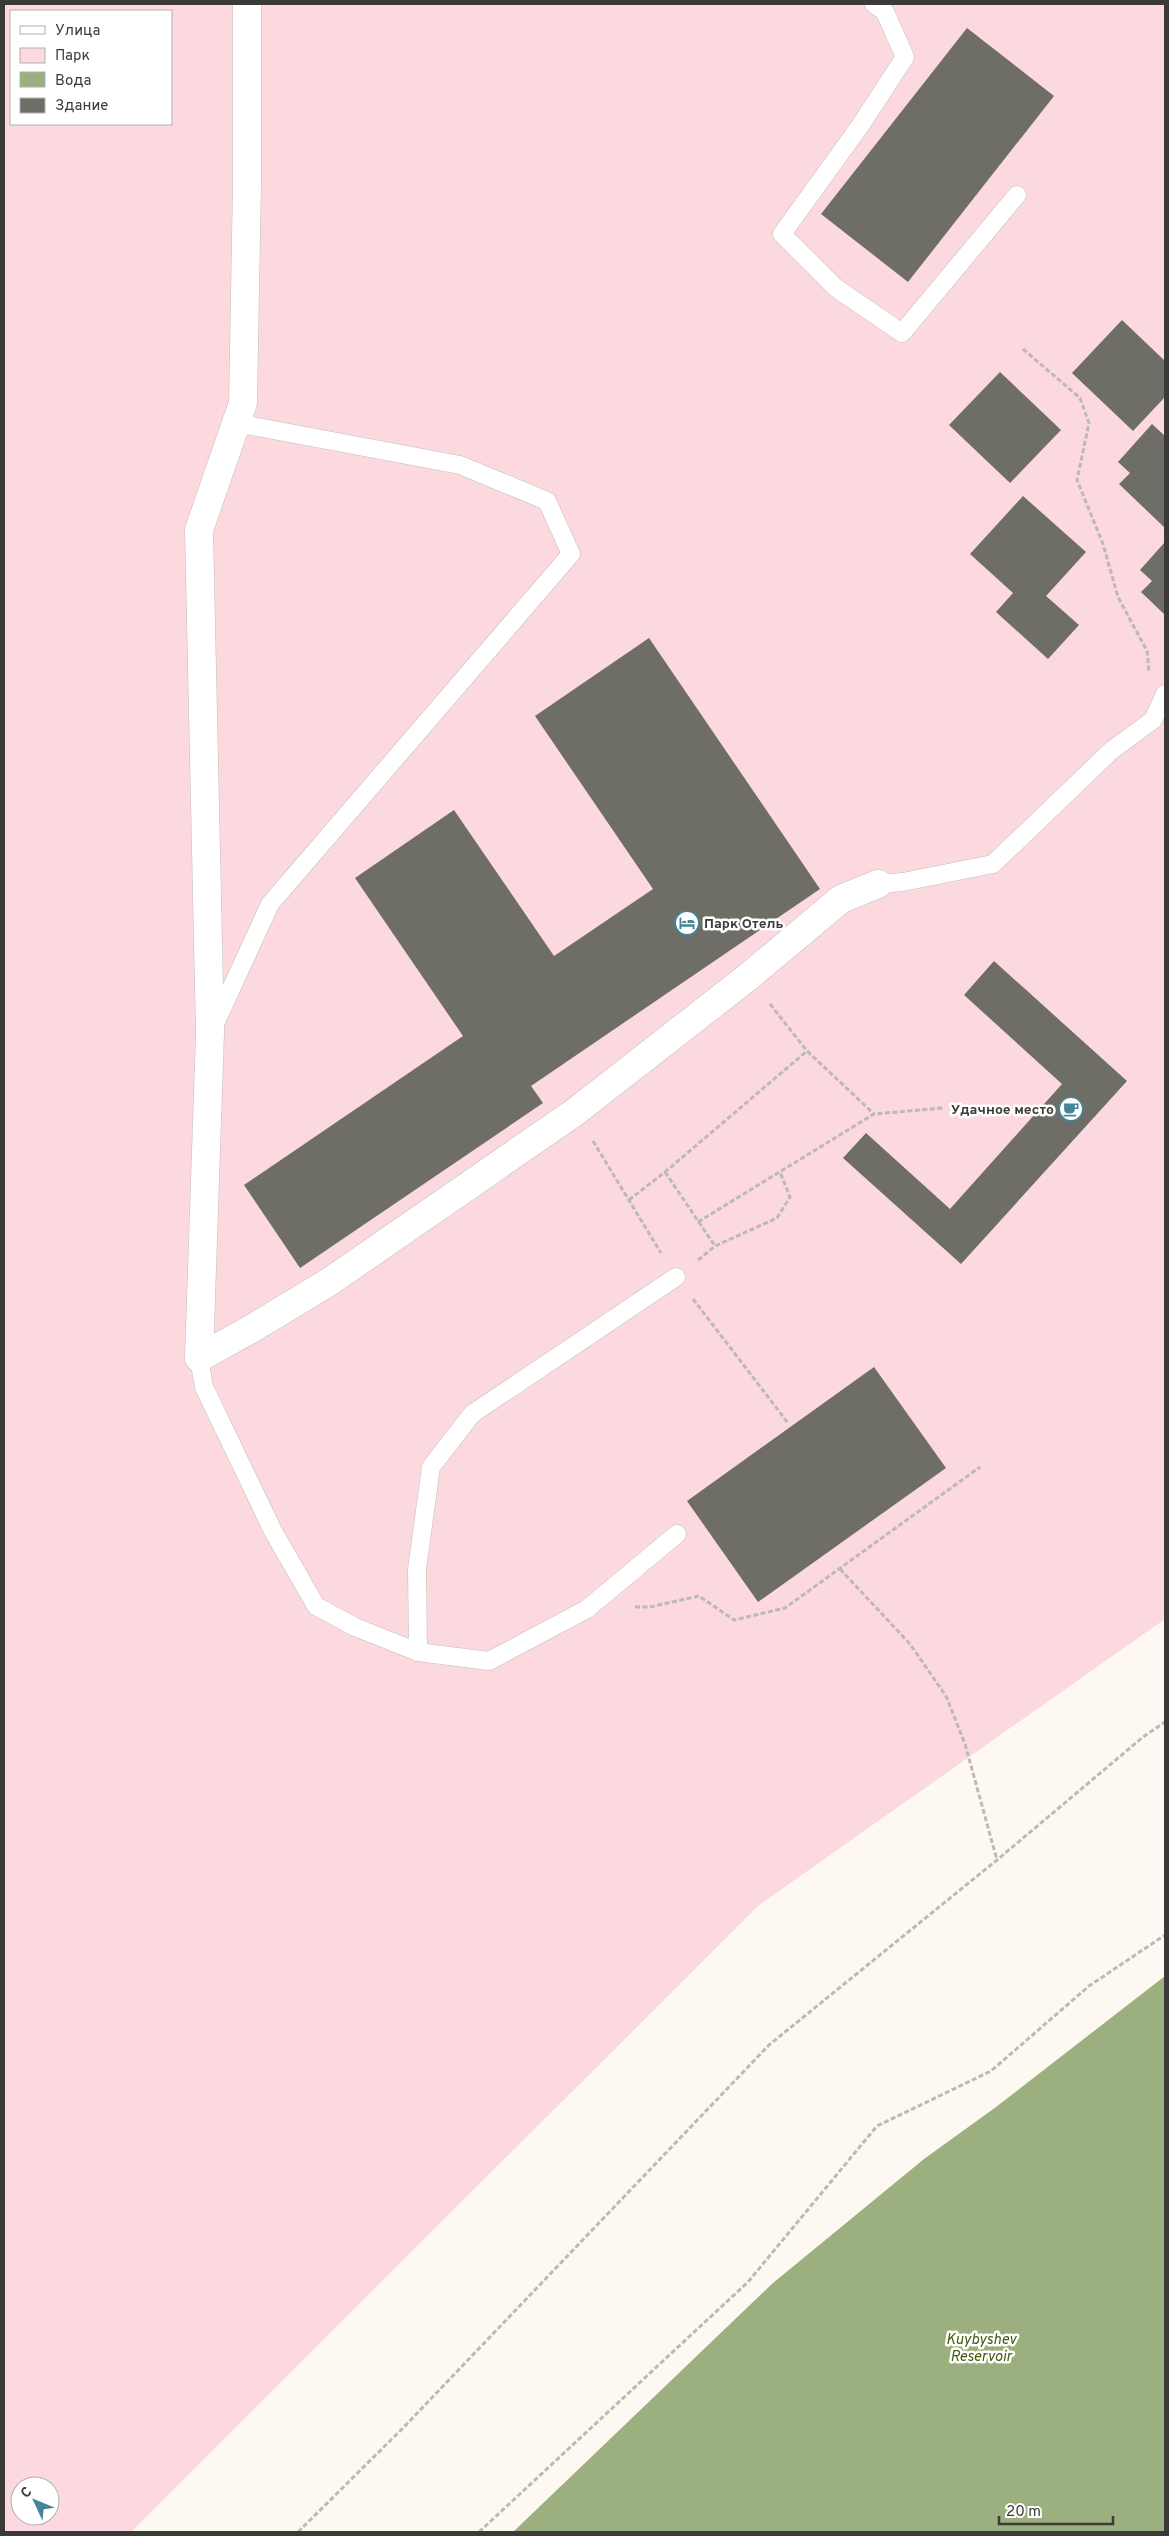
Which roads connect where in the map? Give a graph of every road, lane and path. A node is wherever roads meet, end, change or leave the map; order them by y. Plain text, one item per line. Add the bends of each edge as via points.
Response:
1 (247, 4) edge
2 (874, 4) edge
3 (1017, 196) dead end
4 (1023, 348) dead end
5 (236, 423) junction
6 (1165, 694) edge
7 (1153, 720) junction
8 (878, 884) joint
9 (748, 977) junction
10 (210, 1033) junction
11 (807, 1051) junction
12 (942, 1108) dead end
13 (575, 1112) junction
14 (874, 1114) junction
15 (665, 1172) junction
16 (780, 1172) junction
17 (629, 1200) junction
18 (698, 1222) junction
19 (676, 1277) junction
20 (199, 1358) junction
21 (788, 1423) dead end
22 (980, 1467) dead end
23 (677, 1534) dead end
24 (840, 1569) junction
25 (586, 1609) junction
26 (418, 1652) junction
27 (1165, 1722) edge
28 (997, 1860) junction
29 (1165, 1935) edge
30 (298, 2532) edge
31 (479, 2532) edge

1 - 5 street via 248,184 243,403
2 - 3 lane via 885,12 905,58 782,234 836,288 902,332
4 - 7 path via 1080,398 1086,414 1089,423 1077,480 1103,544 1118,597 1147,652
5 - 10 street via 199,530
5 - 10 lane via 460,465 546,501 571,554 270,904
6 - 7 lane
7 - 8 lane via 1112,750 993,864
8 - 9 street via 840,899
9 - 11 path
9 - 13 street
10 - 20 street
11 - 14 path
11 - 15 path
12 - 14 path
13 - 17 path
13 - 20 street via 329,1282
14 - 16 path
15 - 17 path
15 - 18 path
16 - 18 path
16 - 18 path via 790,1197 777,1218 715,1246
17 - 19 path
19 - 21 path
19 - 26 lane via 472,1414 431,1467 417,1569
20 - 26 lane via 204,1387 273,1531 316,1606 354,1627
22 - 24 path
23 - 25 lane
24 - 25 path via 785,1608 734,1620 699,1596 650,1607
24 - 28 path via 910,1644 946,1696 965,1744
25 - 26 lane via 489,1661
27 - 28 path
28 - 30 path via 769,2044 403,2428
29 - 31 path via 1089,1986 991,2071 877,2126 748,2282

